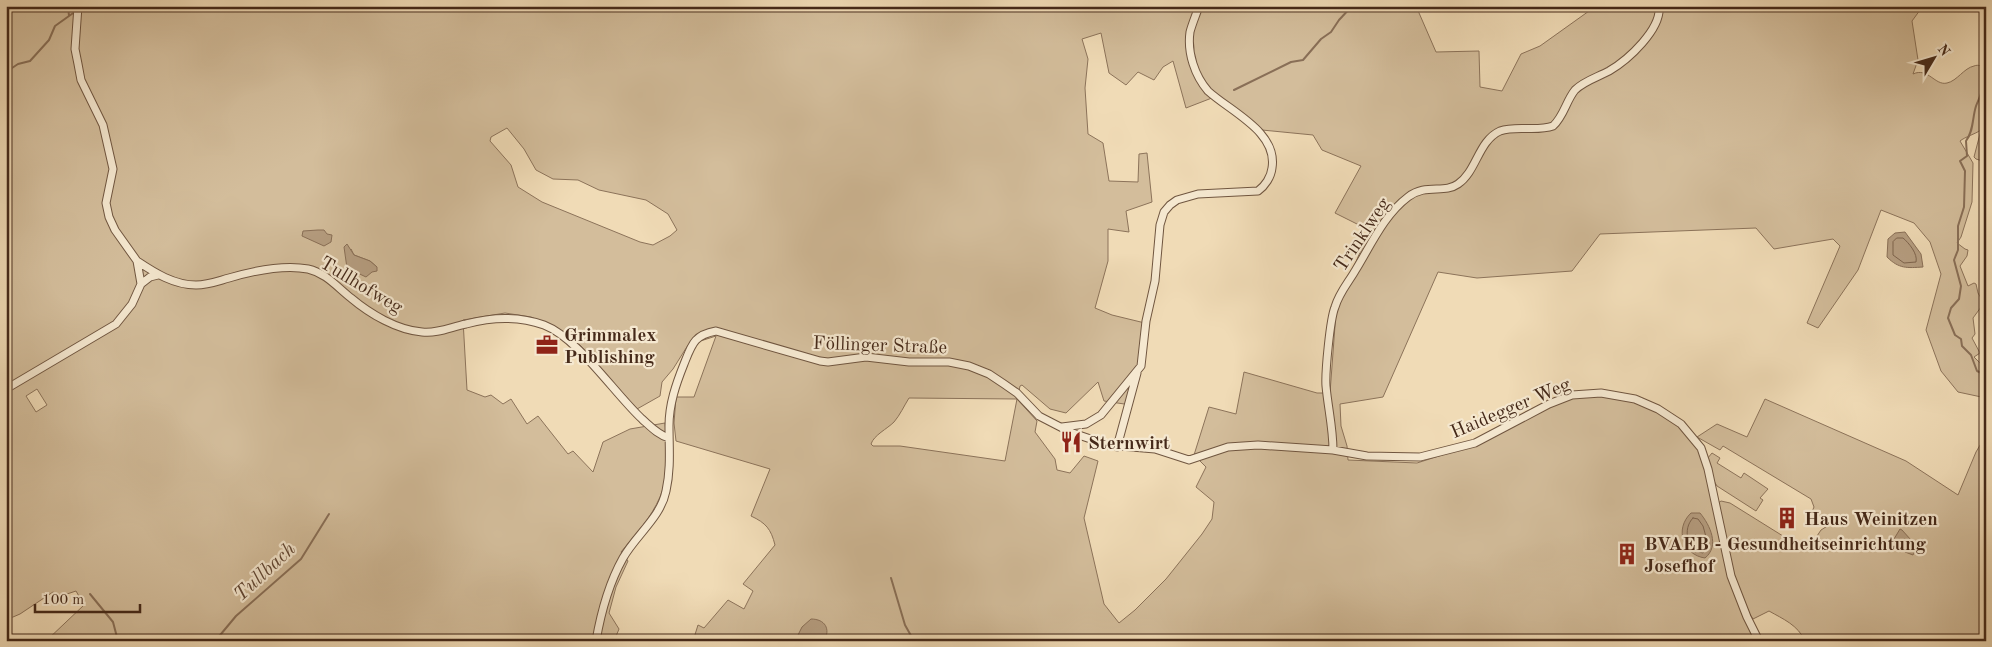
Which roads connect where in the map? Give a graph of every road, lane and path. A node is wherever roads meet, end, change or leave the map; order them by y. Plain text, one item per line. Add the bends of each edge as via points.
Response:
1 (78, 6) edge
2 (1199, 6) edge
3 (1659, 6) edge
4 (137, 261) junction
5 (158, 275) junction
6 (141, 284) junction
7 (1137, 373) junction
8 (6, 389) edge
9 (1061, 428) junction
10 (669, 438) junction
11 (1117, 447) junction
12 (1333, 450) junction
13 (596, 641) edge
14 (1759, 641) edge

1 - 4 street via 75,48 82,80 103,125 113,169 106,203 109,217
2 - 7 street via 1190,30 1196,72 1201,83 1219,101 1264,135 1273,161 1271,174 1258,191 1192,195 1177,200 1164,212 1155,281
3 - 12 street, Trinklweg via 1658,23 1642,42 1610,71 1576,89 1553,126 1500,131 1484,145 1468,174 1458,184 1415,192 1398,205 1383,224 1334,309 1326,385
4 - 5 street, Tullhofweg
4 - 6 street
5 - 6 street
5 - 10 street, Tullhofweg via 195,285 254,272 295,268 319,273 369,311 416,331 438,332 498,318 544,325 565,336 632,409 654,430
6 - 8 street via 132,304 116,324
7 - 9 street via 1101,416 1086,424
7 - 11 street
9 - 10 street, Föllinger Straße via 1040,416 1004,384 969,366 866,357 820,361 716,331 702,333 690,348 675,385
9 - 11 street, Haidegger Weg
10 - 13 street, Föllinger Straße via 666,492 660,508 616,572
11 - 12 street, Haidegger Weg via 1155,449 1189,460 1237,446 1278,445
12 - 14 street, Haidegger Weg via 1367,456 1420,458 1475,443 1572,395 1611,394 1645,404 1681,424 1701,448 1731,576

